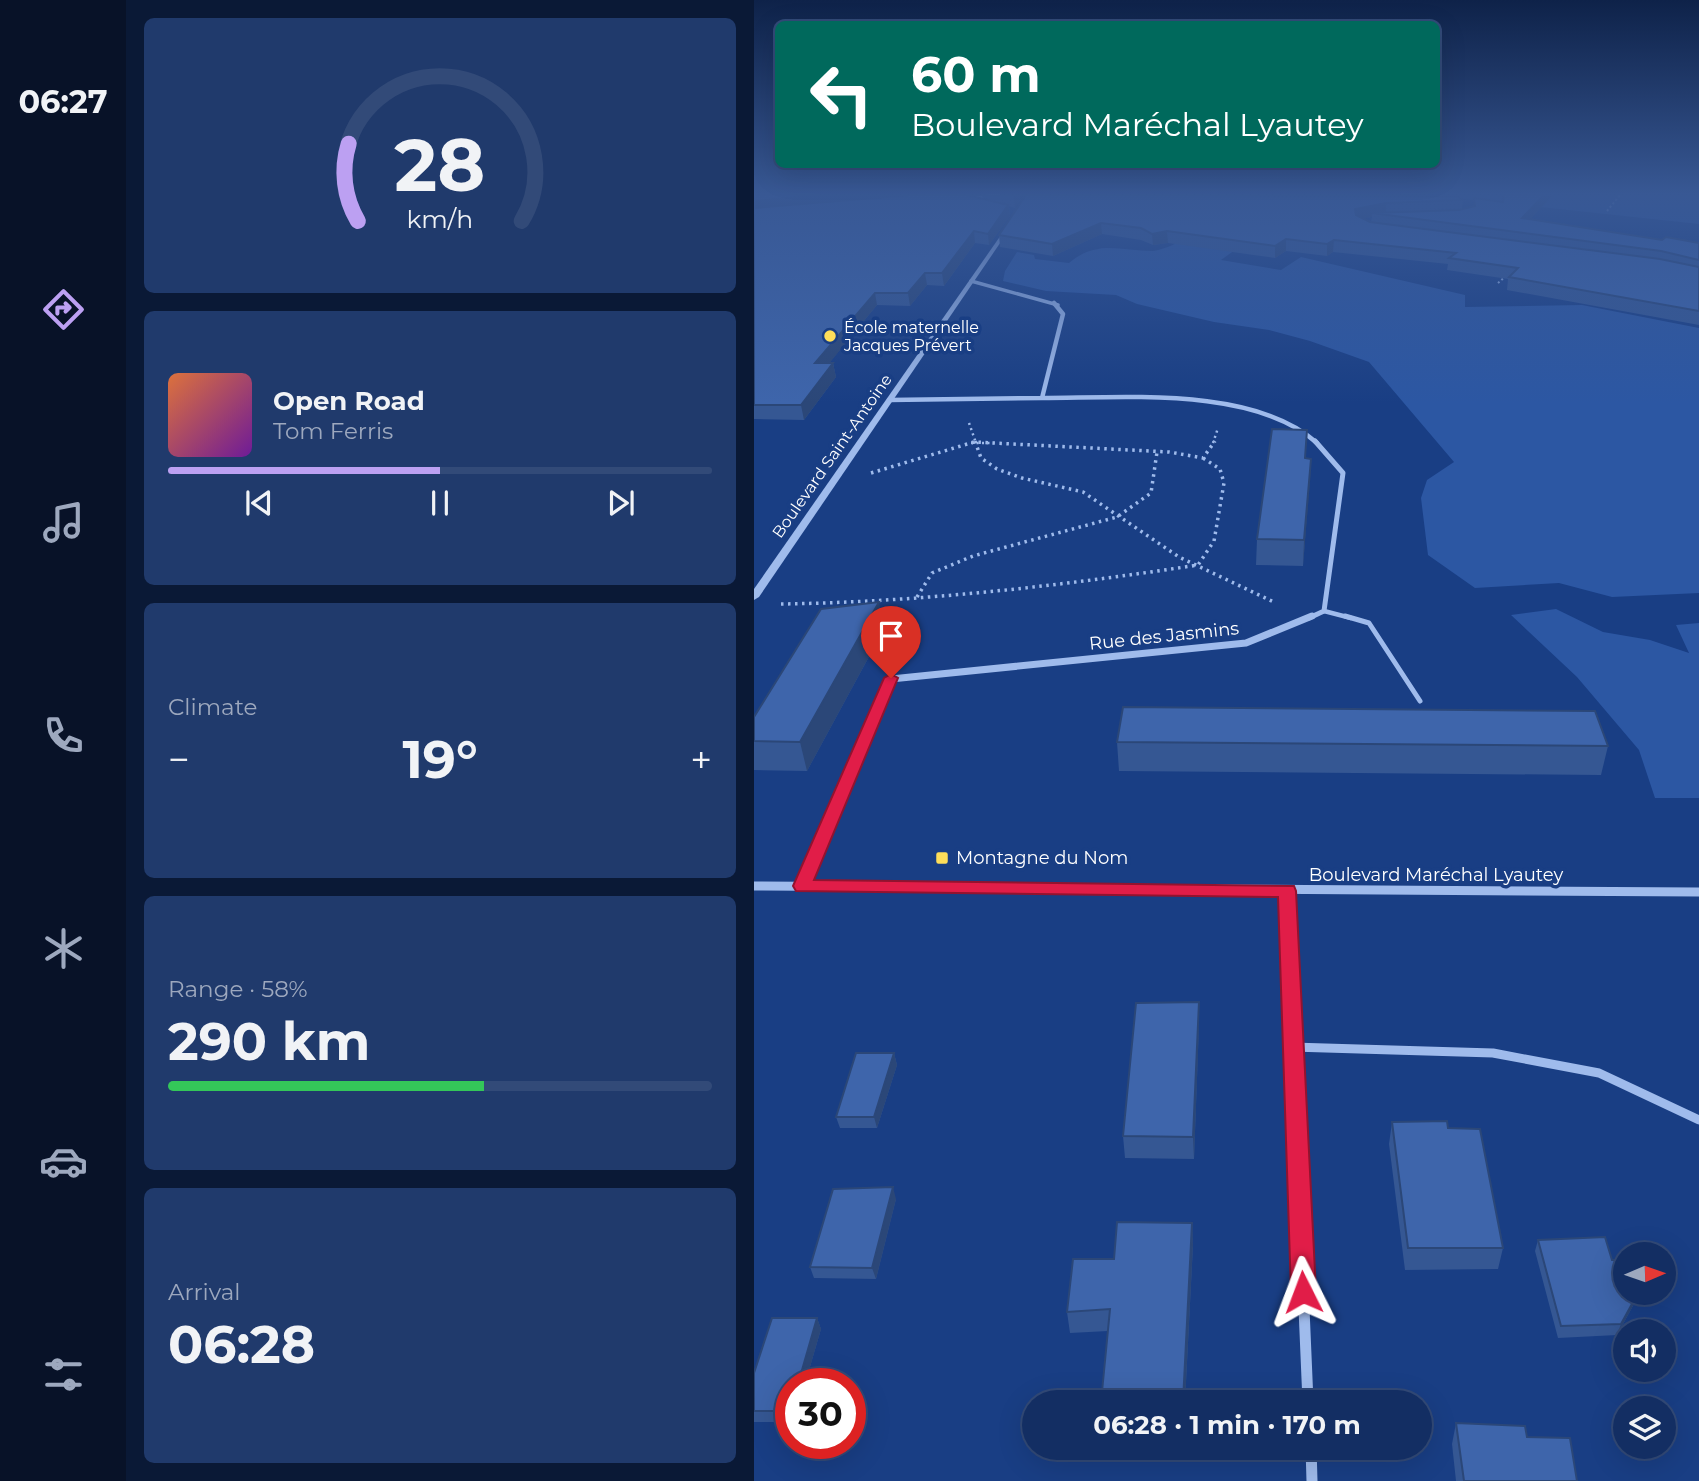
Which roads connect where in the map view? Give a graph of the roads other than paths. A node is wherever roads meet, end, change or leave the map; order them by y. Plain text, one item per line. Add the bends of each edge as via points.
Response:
1 (983, 264) edge
2 (971, 281) junction
3 (1042, 398) junction
4 (889, 400) junction
5 (754, 597) edge
6 (1324, 611) junction
7 (1420, 701) dead end
8 (754, 886) edge
9 (802, 886) junction
10 (1287, 891) junction
11 (1699, 892) edge
12 (1292, 1046) junction
13 (1699, 1120) edge
14 (1307, 1390) edge
15 (1311, 1460) edge
16 (1312, 1481) edge

1 - 2 street, Boulevard Saint-Antoine
2 - 3 street via 1057,304 1063,314
2 - 4 street, Boulevard Saint-Antoine
3 - 4 street
3 - 6 street via 1240,408 1292,425 1324,448 1343,473
4 - 5 street, Boulevard Saint-Antoine
6 - 7 lane via 1369,623
6 - 9 street, Rue des Jasmins via 1246,643 891,678
8 - 9 street, Boulevard Maréchal Lyautey
9 - 10 street, Boulevard Maréchal Lyautey
10 - 11 street, Boulevard Maréchal Lyautey
10 - 12 street
12 - 13 street via 1493,1053 1599,1073
12 - 14 street
15 - 16 street

